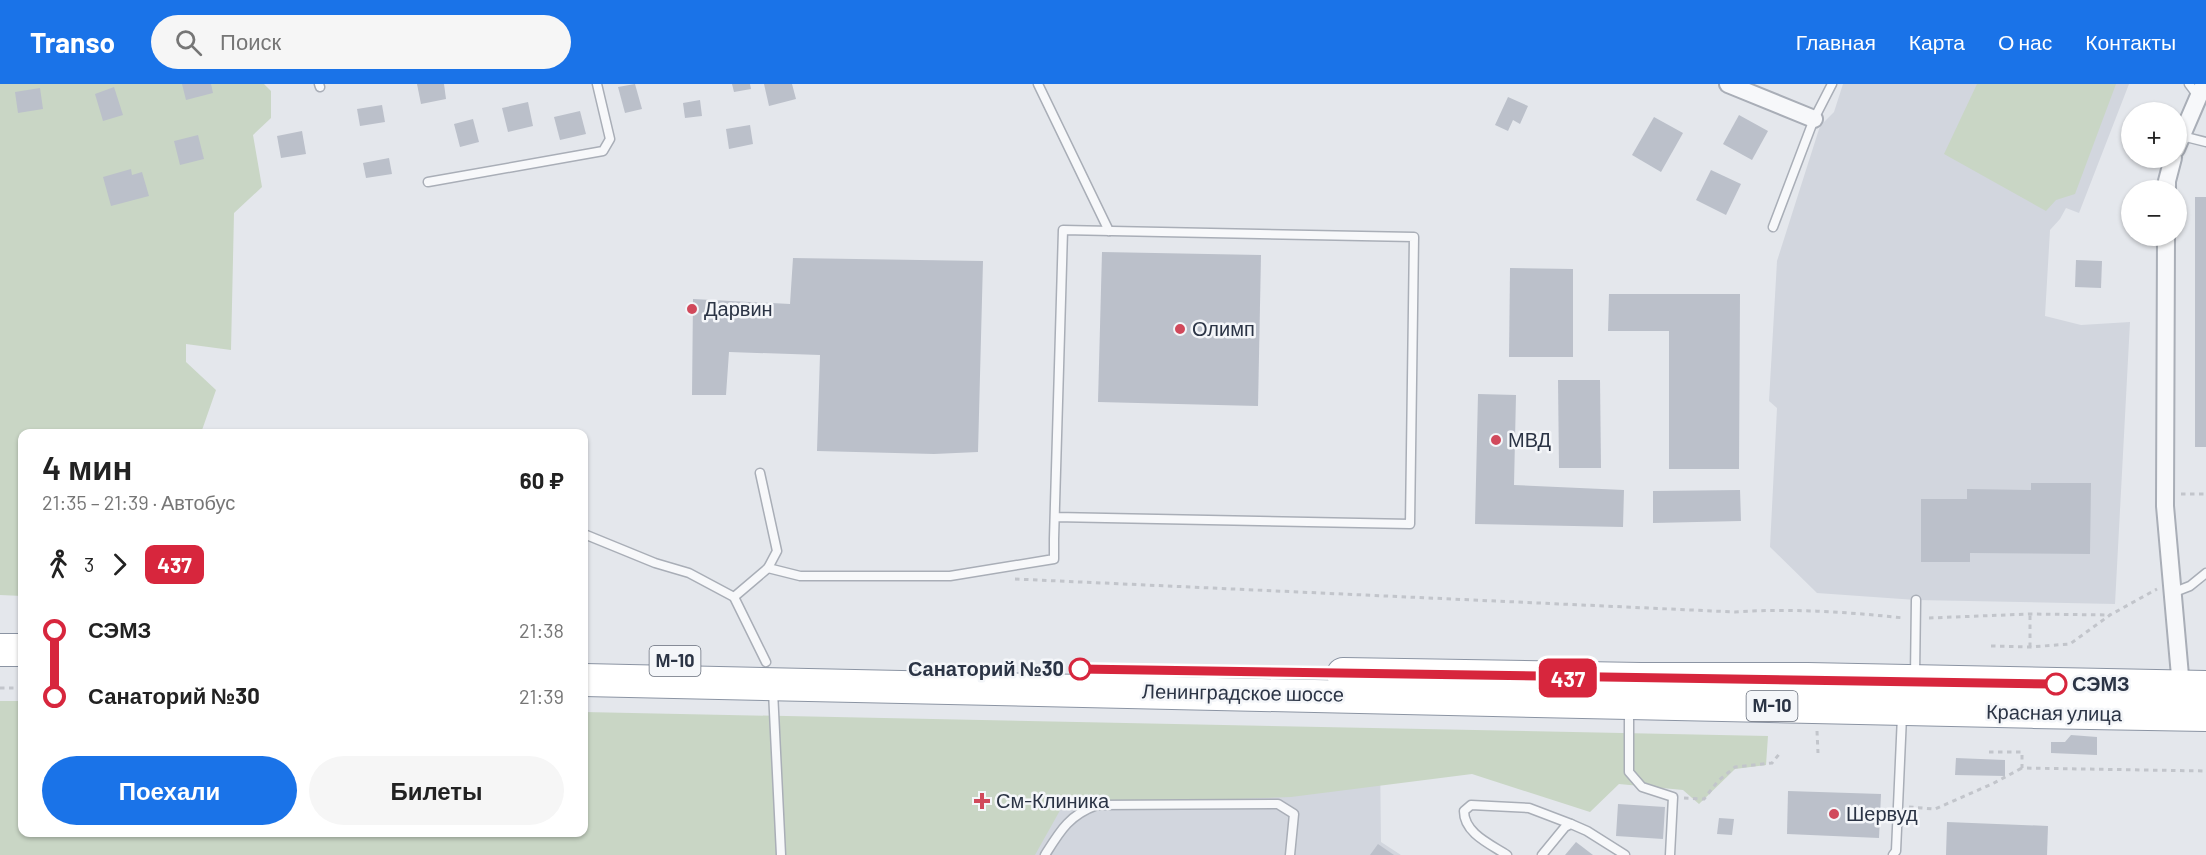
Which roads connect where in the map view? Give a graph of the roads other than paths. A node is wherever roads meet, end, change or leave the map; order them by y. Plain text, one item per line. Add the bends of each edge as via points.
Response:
1 (597, 84) edge
2 (1038, 84) edge
3 (1728, 84) edge
4 (1832, 84) edge
5 (2197, 88) edge
6 (2187, 118) edge
7 (1814, 119) junction
8 (2187, 142) edge
9 (2206, 142) edge
10 (428, 182) dead end
11 (1773, 227) dead end
12 (1109, 231) junction
13 (2166, 246) edge
14 (760, 473) dead end
15 (1055, 517) junction
16 (588, 536) edge
17 (768, 568) junction
18 (2206, 573) edge
19 (2172, 588) junction
20 (734, 597) junction
21 (1916, 600) dead end
22 (0, 650) edge
23 (18, 650) edge
24 (588, 659) edge
25 (0, 670) edge
26 (18, 670) edge
27 (769, 673) junction
28 (588, 680) edge
29 (2194, 687) edge
30 (1908, 696) junction
31 (1629, 703) junction
32 (2206, 715) edge
33 (1571, 824) junction
34 (781, 855) edge
35 (1045, 855) edge
36 (1290, 855) edge
37 (1507, 855) edge
38 (1542, 855) edge
39 (1625, 855) edge
40 (1670, 855) edge
41 (1893, 855) edge

1 - 10 lane via 610,139 603,151
2 - 12 lane
3 - 7 street
4 - 7 lane
5 - 6 street
7 - 11 lane
8 - 9 lane
12 - 15 lane via 1063,230
12 - 15 lane via 1414,237 1410,524
13 - 19 street via 2165,494
14 - 17 lane via 777,551
15 - 17 lane via 1054,559 950,576 800,576
16 - 20 lane via 689,573
17 - 20 lane
18 - 19 lane via 2190,586
19 - 29 street
20 - 27 lane
21 - 30 lane
22 - 23 highway
24 - 27 highway, Ленинградское шоссе / М-10
25 - 26 highway
27 - 28 highway, Ленинградское шоссе / М-10
27 - 30 highway, Ленинградское шоссе / М-10 via 1630,679
27 - 31 highway, Ленинградское шоссе / М-10
27 - 34 lane
29 - 30 highway, Красная улица / М-10
30 - 31 highway, Ленинградское шоссе / М-10
30 - 32 highway, Красная улица / М-10
30 - 41 lane
31 - 40 lane via 1629,772 1642,787 1674,797
33 - 37 lane via 1529,808 1471,806 1464,811 1464,820 1477,836
33 - 38 lane
33 - 39 lane
35 - 36 lane via 1070,819 1097,805 1278,804 1294,814

